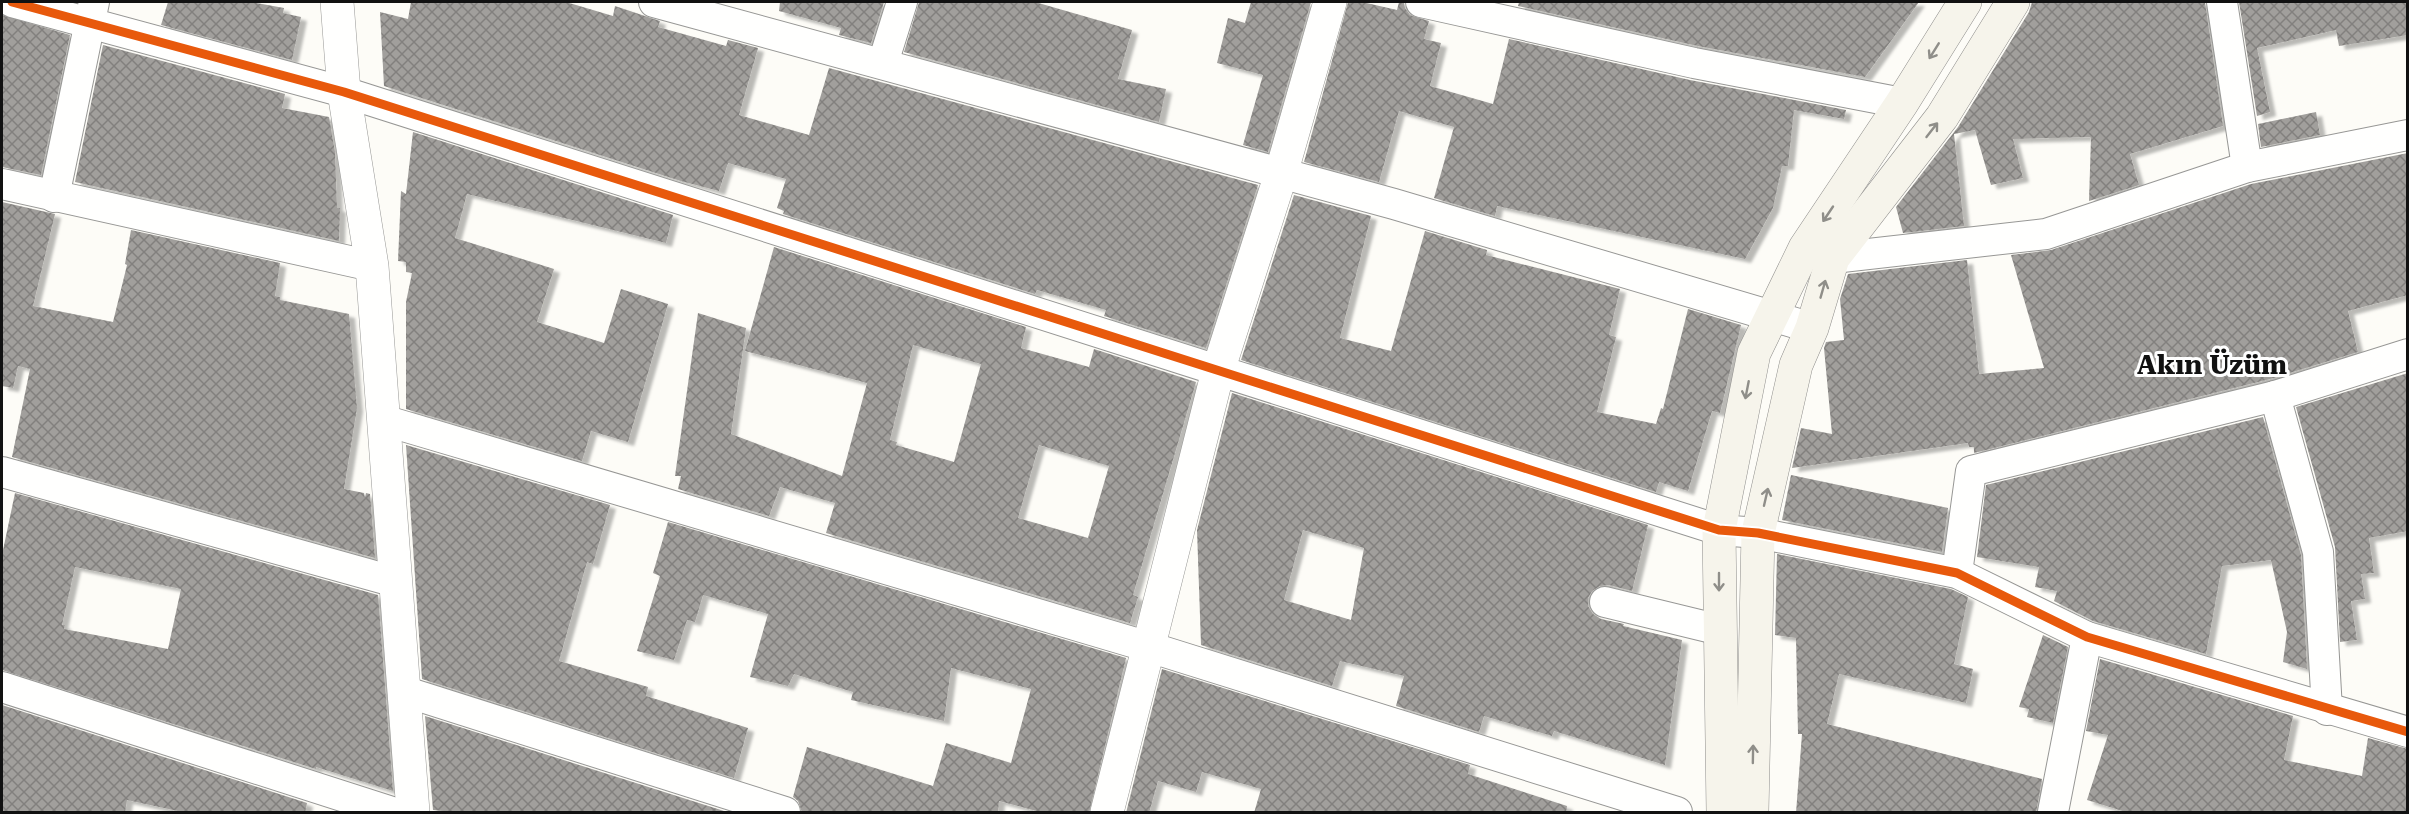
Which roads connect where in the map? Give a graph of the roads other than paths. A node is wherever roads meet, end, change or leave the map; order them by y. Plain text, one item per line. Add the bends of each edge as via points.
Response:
1 (12, 2) edge
2 (337, 2) edge
3 (654, 2) edge
4 (902, 2) edge
5 (1330, 2) edge
6 (1421, 2) edge
7 (1965, 2) edge
8 (2013, 2) edge
9 (2222, 2) edge
10 (715, 10) edge
11 (91, 13) edge
12 (883, 63) junction
13 (344, 93) junction
14 (1902, 103) junction
15 (2408, 135) edge
16 (2247, 167) junction
17 (1281, 174) junction
18 (2, 184) edge
19 (54, 197) junction
20 (1833, 258) junction
21 (372, 266) junction
22 (1771, 317) junction
23 (1812, 328) junction
24 (2408, 354) edge
25 (1218, 371) junction
26 (2275, 396) junction
27 (383, 420) junction
28 (2, 472) edge
29 (1719, 530) junction
30 (1758, 532) junction
31 (1957, 573) junction
32 (396, 582) junction
33 (1605, 602) dead end
34 (1719, 630) junction
35 (2087, 637) junction
36 (1149, 647) junction
37 (2, 687) edge
38 (403, 691) junction
39 (2327, 710) junction
40 (2408, 732) edge
41 (392, 813) edge
42 (413, 813) edge
43 (785, 813) edge
44 (1107, 813) edge
45 (1677, 813) edge
46 (1723, 813) edge
47 (1752, 813) edge
48 (2053, 813) edge

1 - 11 street
2 - 13 street
3 - 10 street
4 - 12 street
5 - 17 street
6 - 14 street via 1694,63
7 -> 14 main road
20 -> 8 main road via 1942,117
9 - 16 street
10 - 12 street
11 - 13 street
11 - 19 street
12 - 17 street
13 - 21 street
13 - 25 street
14 -> 22 main road via 1805,248
15 - 16 street
16 - 20 street via 2046,234
17 - 22 street
17 - 25 street
18 - 19 street
19 - 21 street
23 -> 20 main road
21 - 27 street
22 - 23 street
22 -> 29 main road via 1754,352
30 -> 23 main road via 1796,365
24 - 26 street
25 - 29 street
25 - 36 street
26 - 31 street via 1971,471
26 - 39 street via 2318,552
27 - 32 street
27 - 36 street
28 - 32 street
29 - 30 street
29 -> 34 main road
30 - 31 street
47 -> 30 main road
31 - 35 street
32 - 38 street
33 - 34 street
34 - 46 main road
35 - 39 street
35 - 48 street
36 - 44 street
36 - 45 street
37 - 41 street
38 - 42 street
38 - 43 street
39 - 40 street

